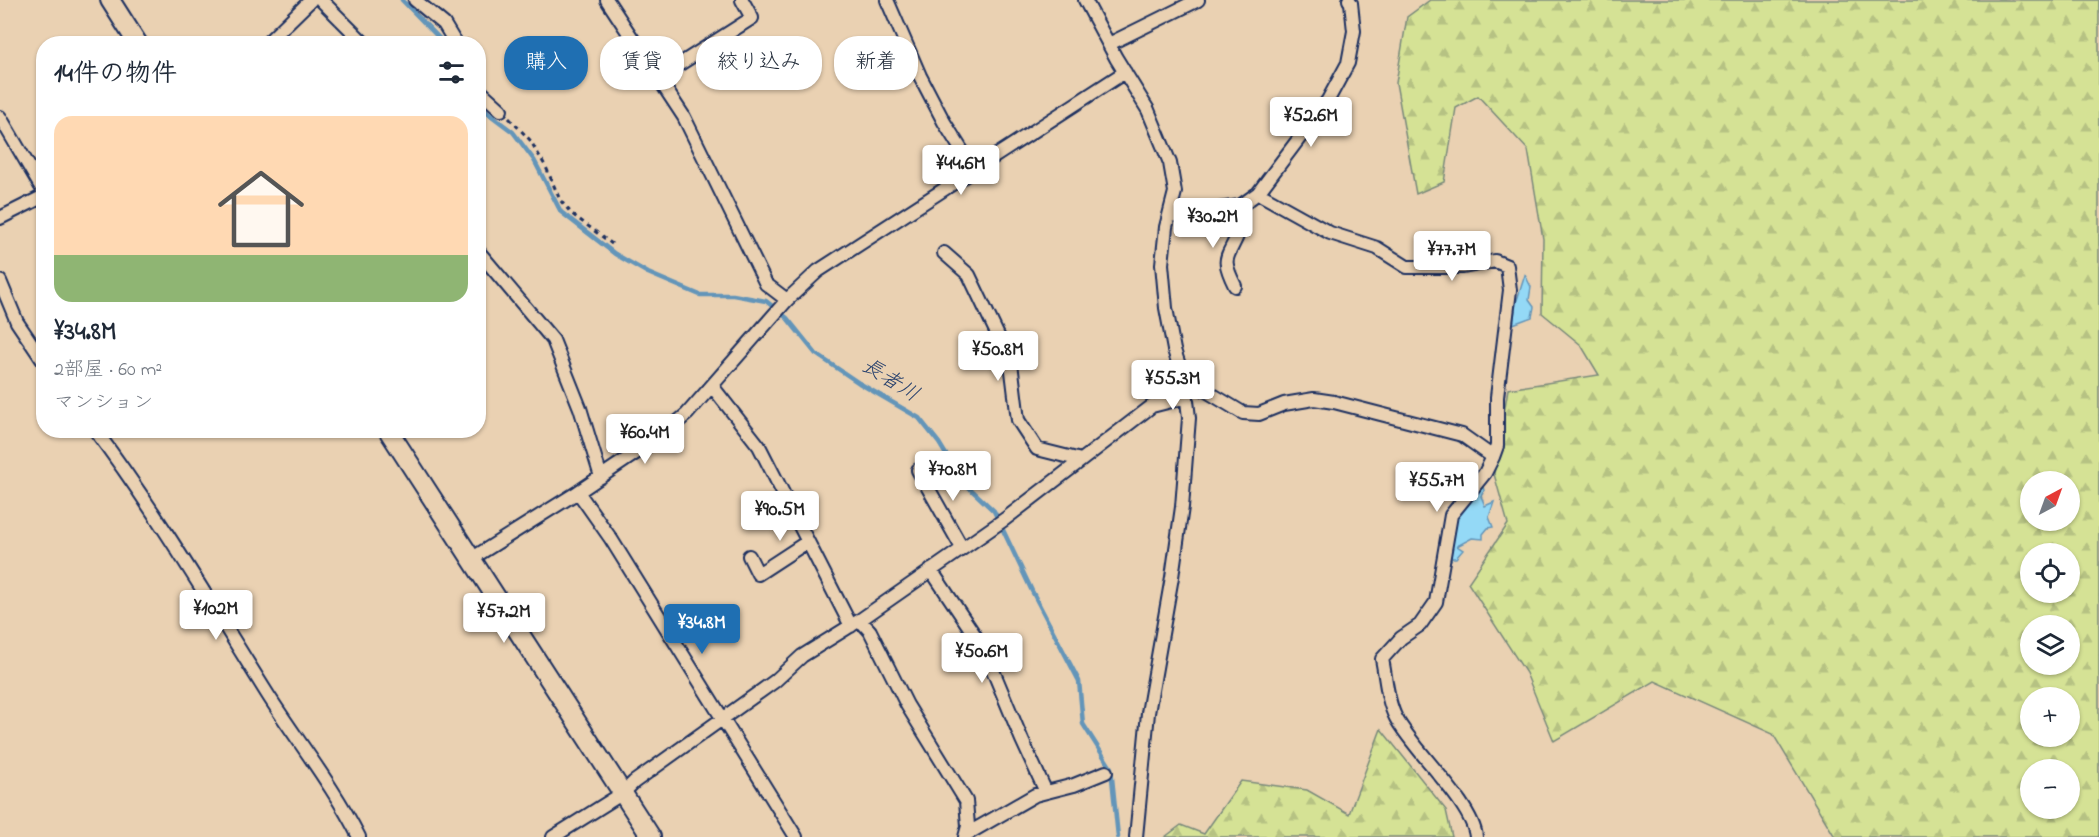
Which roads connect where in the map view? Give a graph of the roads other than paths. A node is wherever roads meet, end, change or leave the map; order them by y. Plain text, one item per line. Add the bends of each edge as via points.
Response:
1 (110, 0) edge
2 (311, 0) edge
3 (321, 0) edge
4 (415, 0) edge
5 (607, 0) edge
6 (742, 0) edge
7 (887, 0) edge
8 (1086, 0) edge
9 (1198, 0) edge
10 (1349, 0) edge
11 (133, 36) edge
12 (275, 36) edge
13 (356, 36) edge
14 (451, 36) edge
15 (631, 36) edge
16 (1109, 44) junction
17 (684, 61) edge
18 (1125, 72) junction
19 (666, 90) edge
20 (486, 97) edge
21 (501, 111) road end
22 (0, 117) edge
23 (974, 170) junction
24 (36, 180) edge
25 (1258, 193) junction
26 (36, 198) edge
27 (1240, 206) junction
28 (1169, 216) junction
29 (0, 218) edge
30 (944, 253) dead end
31 (486, 260) edge
32 (0, 281) edge
33 (1235, 286) dead end
34 (785, 302) junction
35 (36, 350) edge
36 (1185, 383) junction
37 (712, 386) junction
38 (1187, 397) junction
39 (101, 438) edge
40 (393, 438) edge
41 (1493, 457) junction
42 (1081, 460) junction
43 (918, 470) dead end
44 (601, 477) junction
45 (578, 492) junction
46 (807, 542) junction
47 (962, 548) junction
48 (749, 556) dead end
49 (471, 559) junction
50 (931, 570) junction
51 (856, 623) junction
52 (724, 717) junction
53 (1106, 772) dead end
54 (1046, 792) junction
55 (623, 793) junction
56 (966, 835) edge
57 (359, 837) edge
58 (553, 837) edge
59 (651, 837) edge
60 (796, 837) edge
61 (1136, 837) edge
62 (1476, 837) edge

1 - 11 street
2 - 12 street
3 - 13 street
4 - 14 street via 444,24
5 - 15 street
6 - 17 street via 752,18
7 - 23 street via 920,76
8 - 16 street
9 - 16 street
10 - 25 street via 1354,31 1348,63 1328,99
16 - 18 street
18 - 23 street
18 - 28 street via 1149,110 1170,163 1175,192
19 - 34 street via 684,117 766,284
20 - 21 street
22 - 24 street
23 - 34 street via 818,271
25 - 27 street
25 - 41 street via 1330,232 1377,248 1407,267 1463,267 1495,261 1507,266 1510,290
26 - 29 street
27 - 28 street
27 - 33 street via 1240,229 1227,253 1227,269
28 - 36 street via 1162,264 1165,297 1174,350
30 - 42 street via 969,275 998,334 1011,363 1018,420 1037,449
31 - 44 street via 553,340
32 - 35 street via 17,322
34 - 37 street
36 - 38 street
36 - 41 street via 1243,413 1259,414 1284,404 1314,399 1334,402 1462,435
37 - 44 street via 661,436
37 - 46 street via 759,446
38 - 42 street via 1152,406
38 - 61 street via 1190,418 1182,507 1148,713
39 - 57 street via 349,816
40 - 49 street
41 - 62 street via 1451,515 1436,602 1420,625 1401,638 1383,659 1395,717 1460,802
42 - 47 street
43 - 47 street
44 - 45 street
45 - 49 street
45 - 52 street
46 - 48 street via 758,574
46 - 51 street
47 - 50 street
49 - 55 street
50 - 51 street
50 - 54 street via 984,649
51 - 52 street via 802,656 775,681
51 - 56 street via 870,631 907,705 966,801
52 - 55 street
52 - 60 street
53 - 54 street
54 - 56 street
55 - 58 street
55 - 59 street

